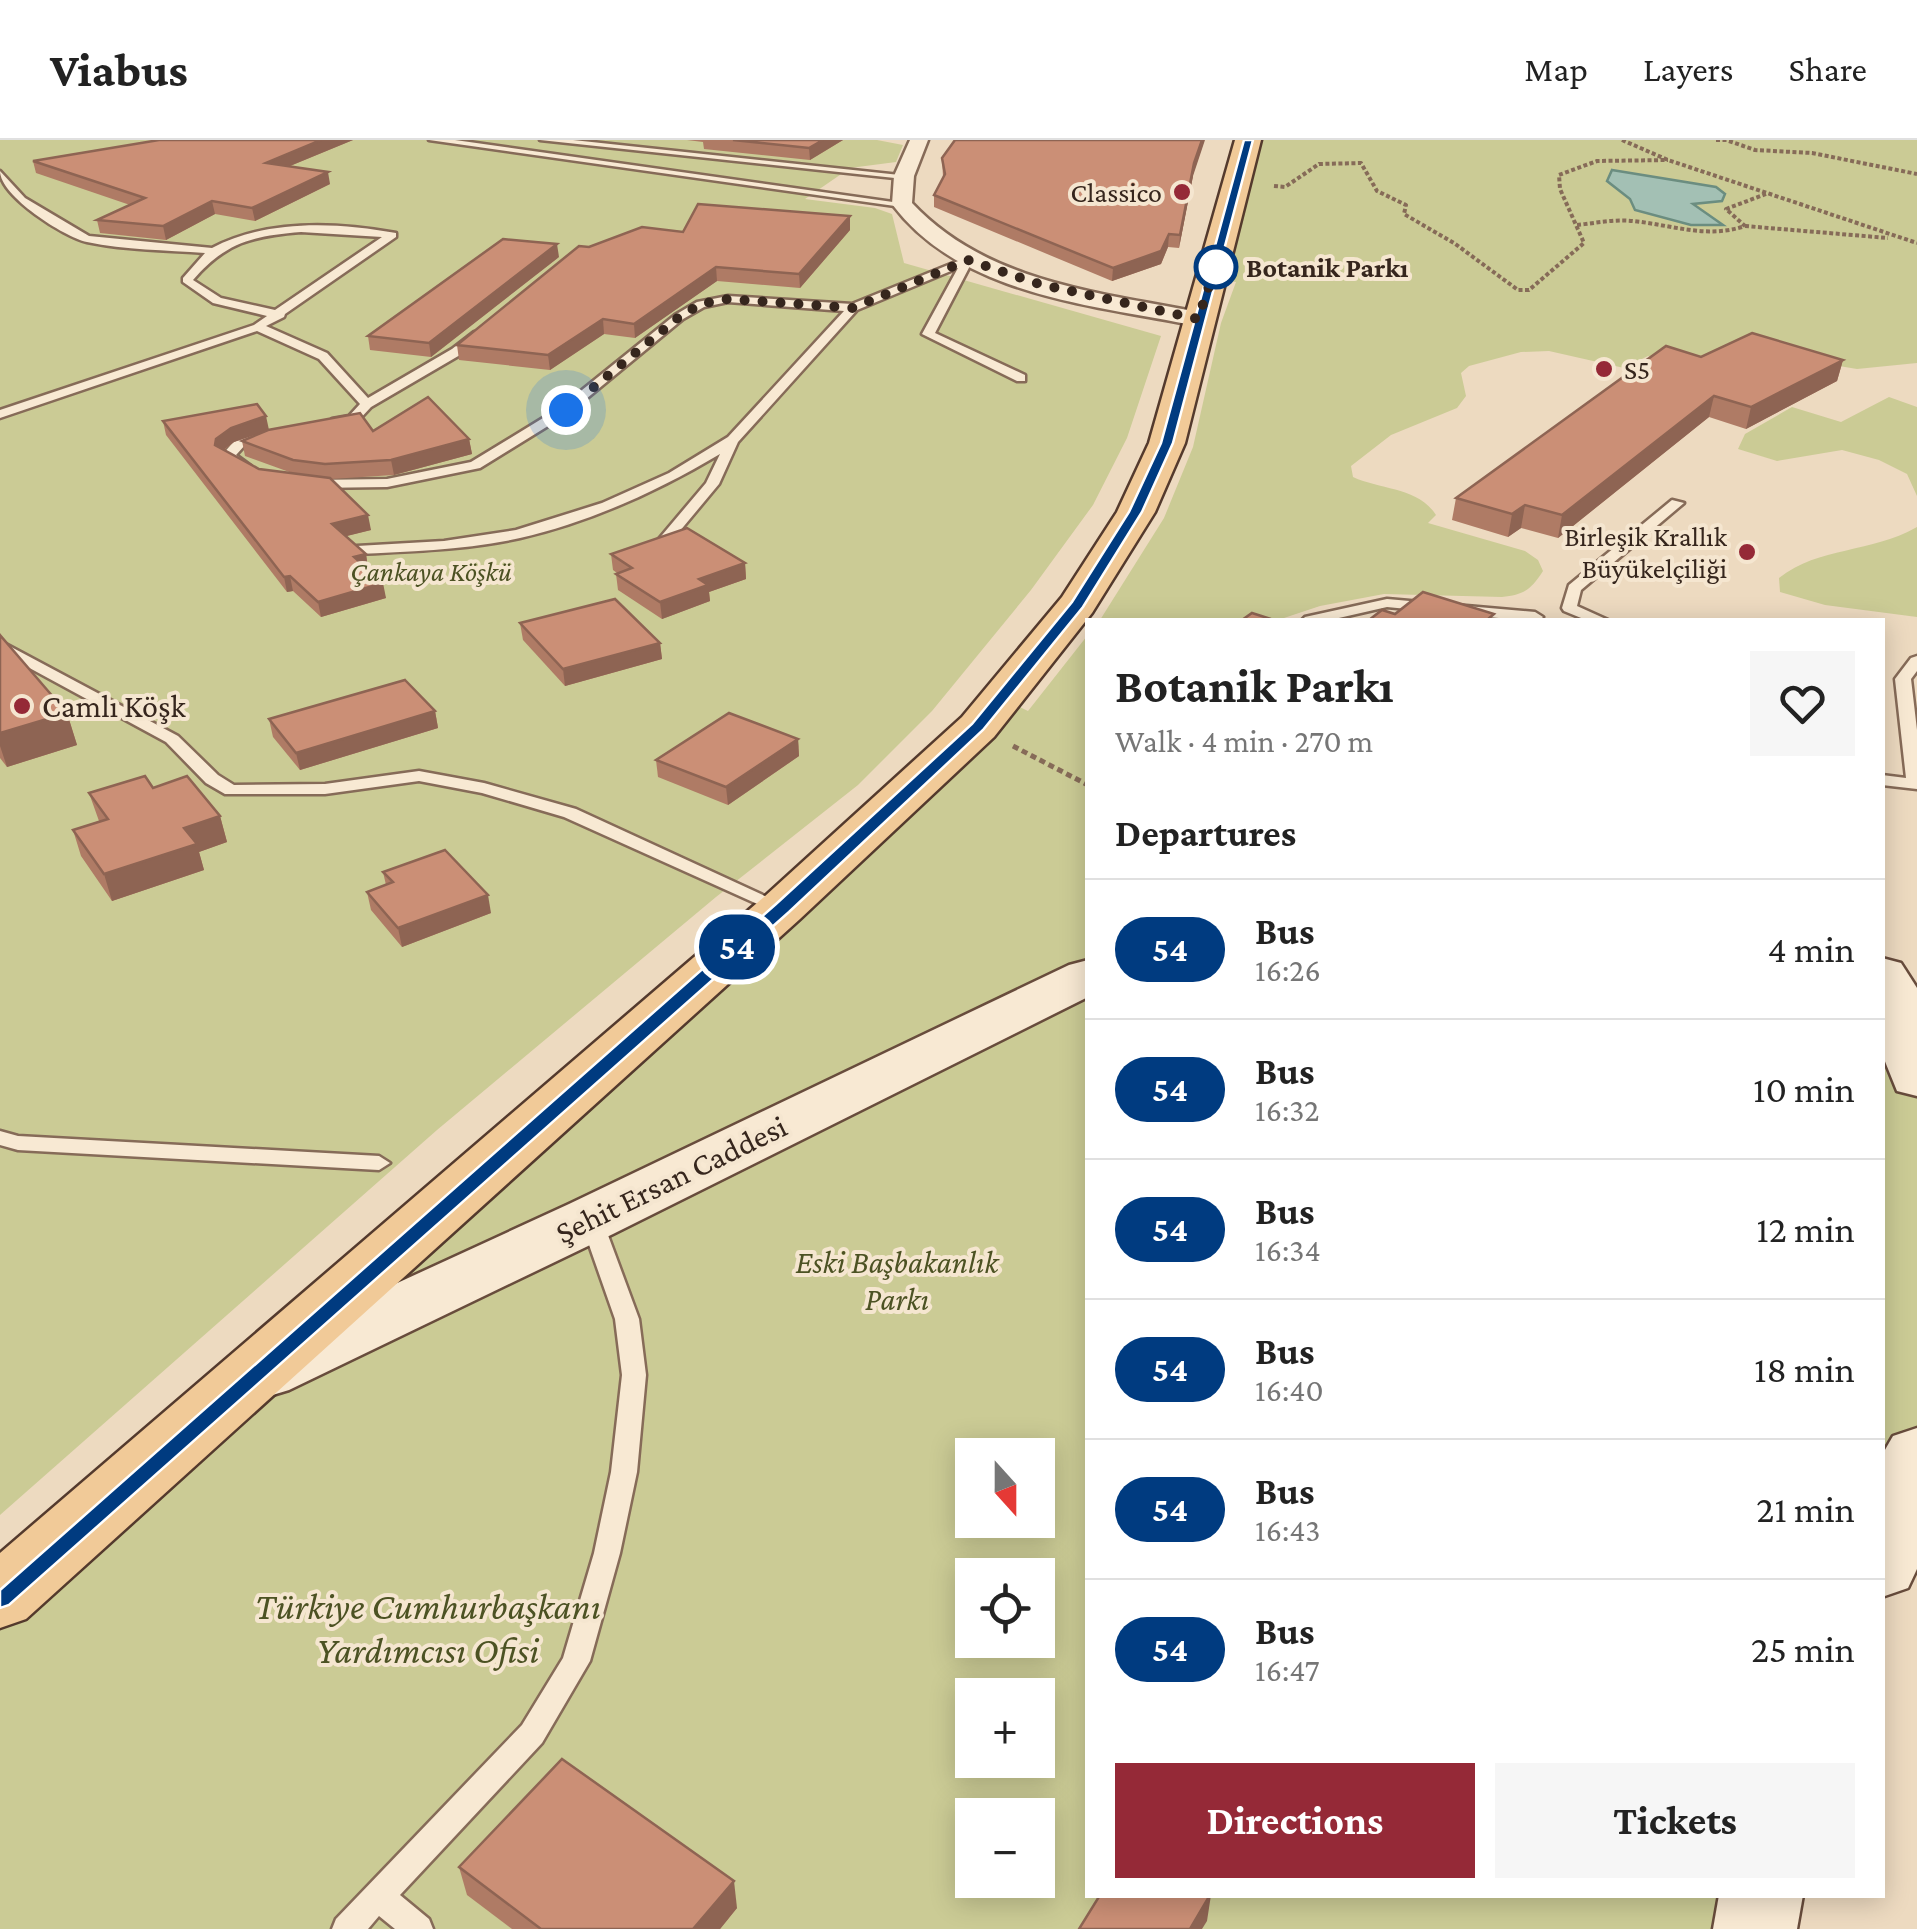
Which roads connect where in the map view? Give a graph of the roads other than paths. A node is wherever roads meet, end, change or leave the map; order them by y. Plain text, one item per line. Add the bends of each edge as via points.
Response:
1 (434, 140) edge
2 (545, 140) edge
3 (919, 140) edge
4 (676, 154) junction
5 (1243, 162) edge
6 (653, 167) junction
7 (0, 174) edge
8 (904, 176) junction
9 (902, 204) junction
10 (214, 251) junction
11 (968, 260) junction
12 (853, 308) junction
13 (280, 314) junction
14 (1198, 319) junction
15 (258, 327) junction
16 (486, 327) edge
17 (1021, 378) dead end
18 (367, 404) junction
19 (0, 414) edge
20 (316, 427) edge
21 (279, 434) edge
22 (733, 440) junction
23 (256, 472) edge
24 (301, 484) edge
25 (1677, 504) dead end
26 (659, 547) edge
27 (357, 550) edge
28 (1568, 608) junction
29 (1319, 618) edge
30 (1533, 618) edge
31 (1595, 618) edge
32 (0, 646) edge
33 (1917, 661) edge
34 (1885, 780) edge
35 (782, 908) junction
36 (1085, 977) edge
37 (1885, 979) edge
38 (1917, 1078) edge
39 (0, 1138) edge
40 (379, 1163) dead end
41 (591, 1219) junction
42 (252, 1378) junction
43 (1917, 1455) edge
44 (1885, 1557) edge
45 (0, 1597) edge
46 (378, 1897) junction
47 (1760, 1898) edge
48 (347, 1929) edge
49 (418, 1929) edge
50 (1754, 1929) edge

1 - 6 lane
2 - 4 lane
3 - 8 street
4 - 6 lane via 650,159
4 - 8 lane
5 - 14 main road
6 - 9 lane
7 - 10 lane via 21,200 86,239
8 - 9 street
9 - 11 street via 918,227
10 - 13 lane via 187,280 196,291
10 - 13 lane via 305,228 392,235
11 - 12 lane
11 - 14 street via 1039,284
11 - 17 lane via 928,334
12 - 22 lane
12 - 24 lane via 728,299 701,304 566,410 475,465 387,483
13 - 15 lane
14 - 35 main road via 1167,443 1136,512 1078,604 978,727
15 - 18 lane via 323,356
15 - 19 lane
16 - 18 lane
18 - 20 lane via 352,419
21 - 23 lane via 242,441 228,456
22 - 26 lane via 712,484
22 - 27 lane via 607,506 518,534
25 - 28 lane via 1574,588
28 - 30 lane
28 - 31 lane
29 - 30 lane via 1387,603
32 - 35 lane via 172,739 231,790 324,789 419,776 484,788 570,813
33 - 34 lane via 1903,679 1915,784
35 - 42 main road
36 - 41 main road, Şehit Ersan Caddesi
37 - 38 main road
39 - 40 lane
41 - 42 main road, Şehit Ersan Caddesi
41 - 46 lane via 627,1318 634,1374 624,1472 576,1661 532,1734
42 - 45 main road
43 - 44 main road
46 - 48 lane
46 - 49 lane
47 - 50 main road

